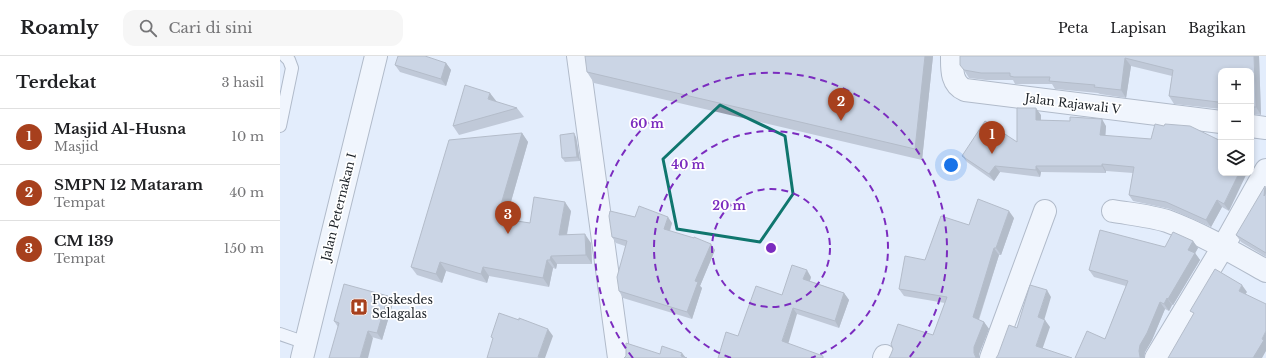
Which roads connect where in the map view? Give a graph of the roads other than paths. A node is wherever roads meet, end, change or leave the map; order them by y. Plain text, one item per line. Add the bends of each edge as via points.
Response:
1 (285, 56) edge
2 (376, 56) edge
3 (578, 56) edge
4 (952, 56) edge
5 (1218, 122) edge
6 (280, 126) edge
7 (1254, 126) edge
8 (1266, 128) edge
9 (1266, 170) edge
10 (1045, 211) dead end
11 (1113, 211) dead end
12 (1223, 247) junction
13 (1266, 272) edge
14 (280, 334) edge
15 (304, 350) edge
16 (619, 358) edge
17 (991, 358) edge
18 (1156, 358) edge

1 - 6 lane via 292,68
2 - 15 street, Jalan Peternakan I
3 - 16 street
4 - 5 street, Jalan Rajawali V via 954,80 959,88 965,90
7 - 8 street
9 - 12 street
10 - 17 street
11 - 12 street via 1166,221
12 - 13 street
12 - 18 street
14 - 15 lane

